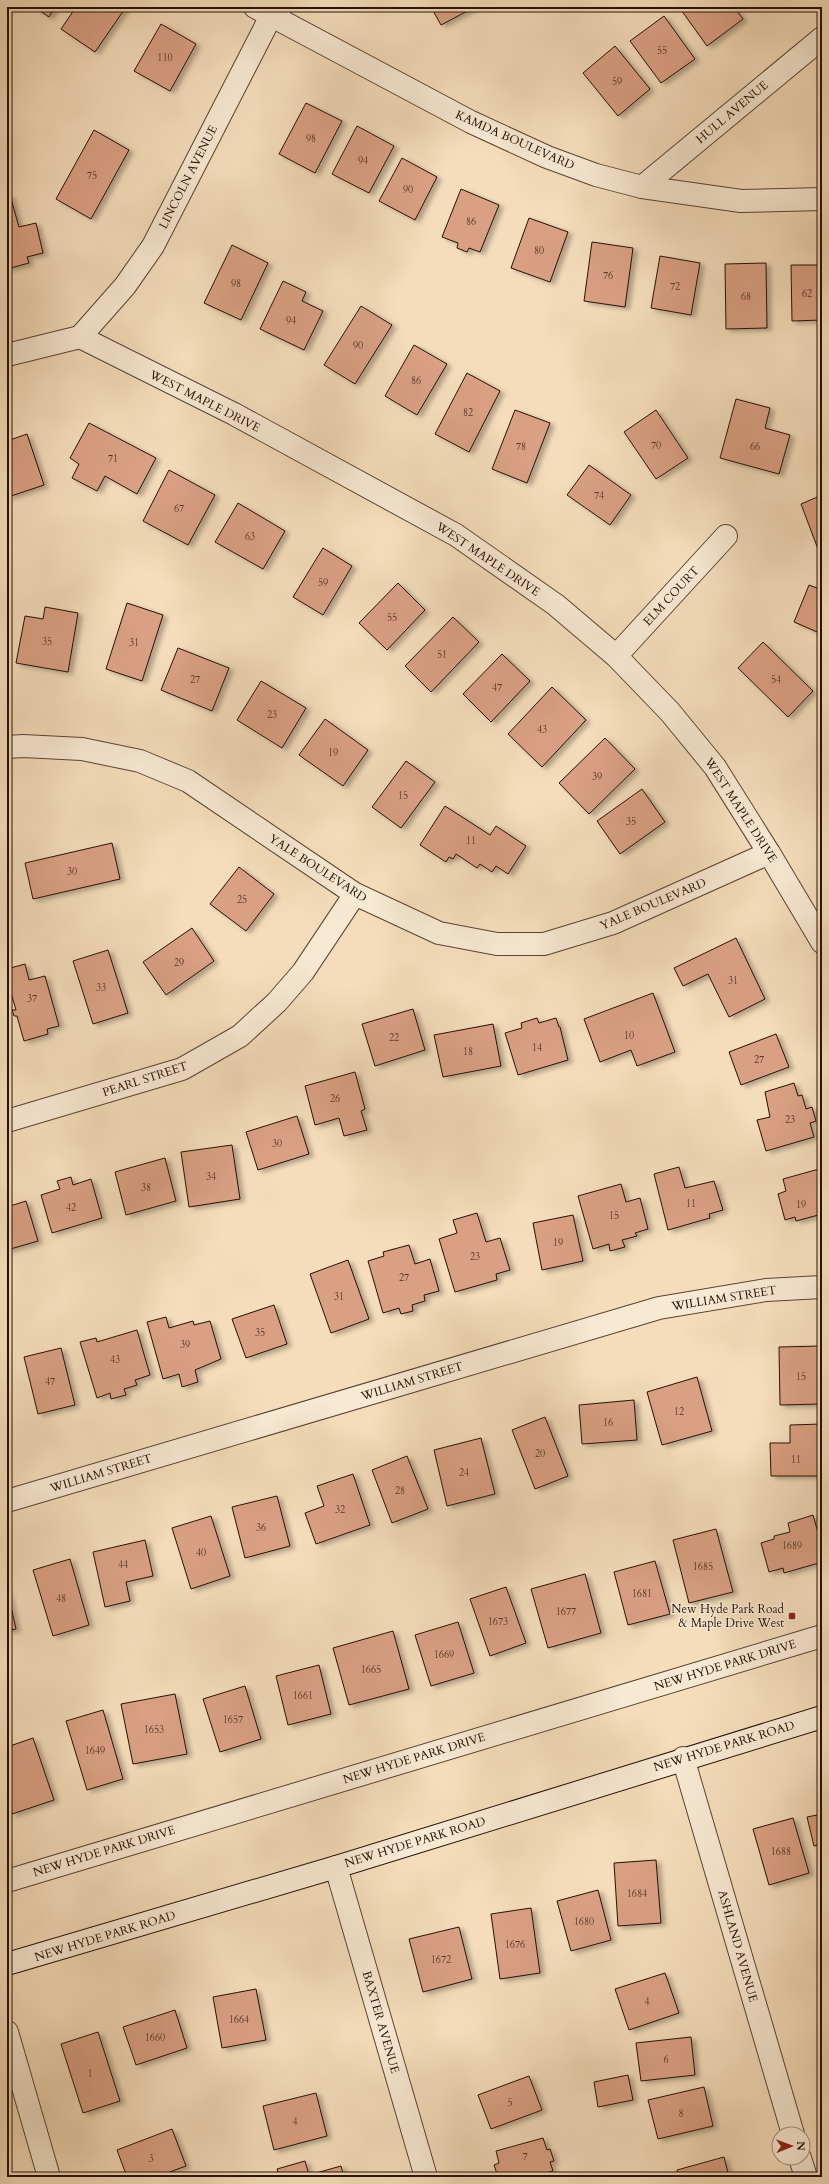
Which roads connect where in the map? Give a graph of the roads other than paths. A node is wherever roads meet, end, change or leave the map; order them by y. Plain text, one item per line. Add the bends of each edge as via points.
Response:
1 (269, 10) edge
2 (822, 38) edge
3 (642, 187) junction
4 (822, 199) edge
5 (80, 338) junction
6 (7, 355) edge
7 (726, 536) dead end
8 (616, 656) junction
9 (7, 747) edge
10 (769, 853) junction
11 (355, 894) junction
12 (822, 942) edge
13 (7, 1122) edge
14 (822, 1287) edge
15 (7, 1501) edge
16 (822, 1636) edge
17 (822, 1717) edge
18 (683, 1758) junction
19 (336, 1867) junction
20 (7, 1881) edge
21 (7, 1964) edge
22 (7, 2032) edge
23 (791, 2126) edge
24 (803, 2166) edge
25 (49, 2177) edge
26 (426, 2177) edge
27 (806, 2177) edge

1 - 3 street, KAMDA BOULEVARD via 471,122 547,157 596,175
1 - 5 street, LINCOLN AVENUE via 153,246 125,286
2 - 3 street, HULL AVENUE
3 - 4 street, KAMDA BOULEVARD via 741,201
5 - 6 street
5 - 8 street, WEST MAPLE DRIVE via 234,414 456,535 556,605
7 - 8 street, ELM COURT
8 - 10 street, WEST MAPLE DRIVE via 670,712 715,767
9 - 11 street, YALE BOULEVARD via 82,749 140,761 188,781
10 - 11 street, YALE BOULEVARD via 613,923 544,944 497,944 439,933
10 - 12 street, WEST MAPLE DRIVE
11 - 13 street, PEARL STREET via 302,972 277,1002 240,1036 182,1069
14 - 15 street, WILLIAM STREET via 766,1290 659,1308
16 - 20 street, NEW HYDE PARK DRIVE
17 - 18 street, NEW HYDE PARK ROAD
18 - 19 street, NEW HYDE PARK ROAD
18 - 23 street, ASHLAND AVENUE
19 - 21 street, NEW HYDE PARK ROAD
19 - 26 street, BAXTER AVENUE
22 - 25 street
24 - 27 street

